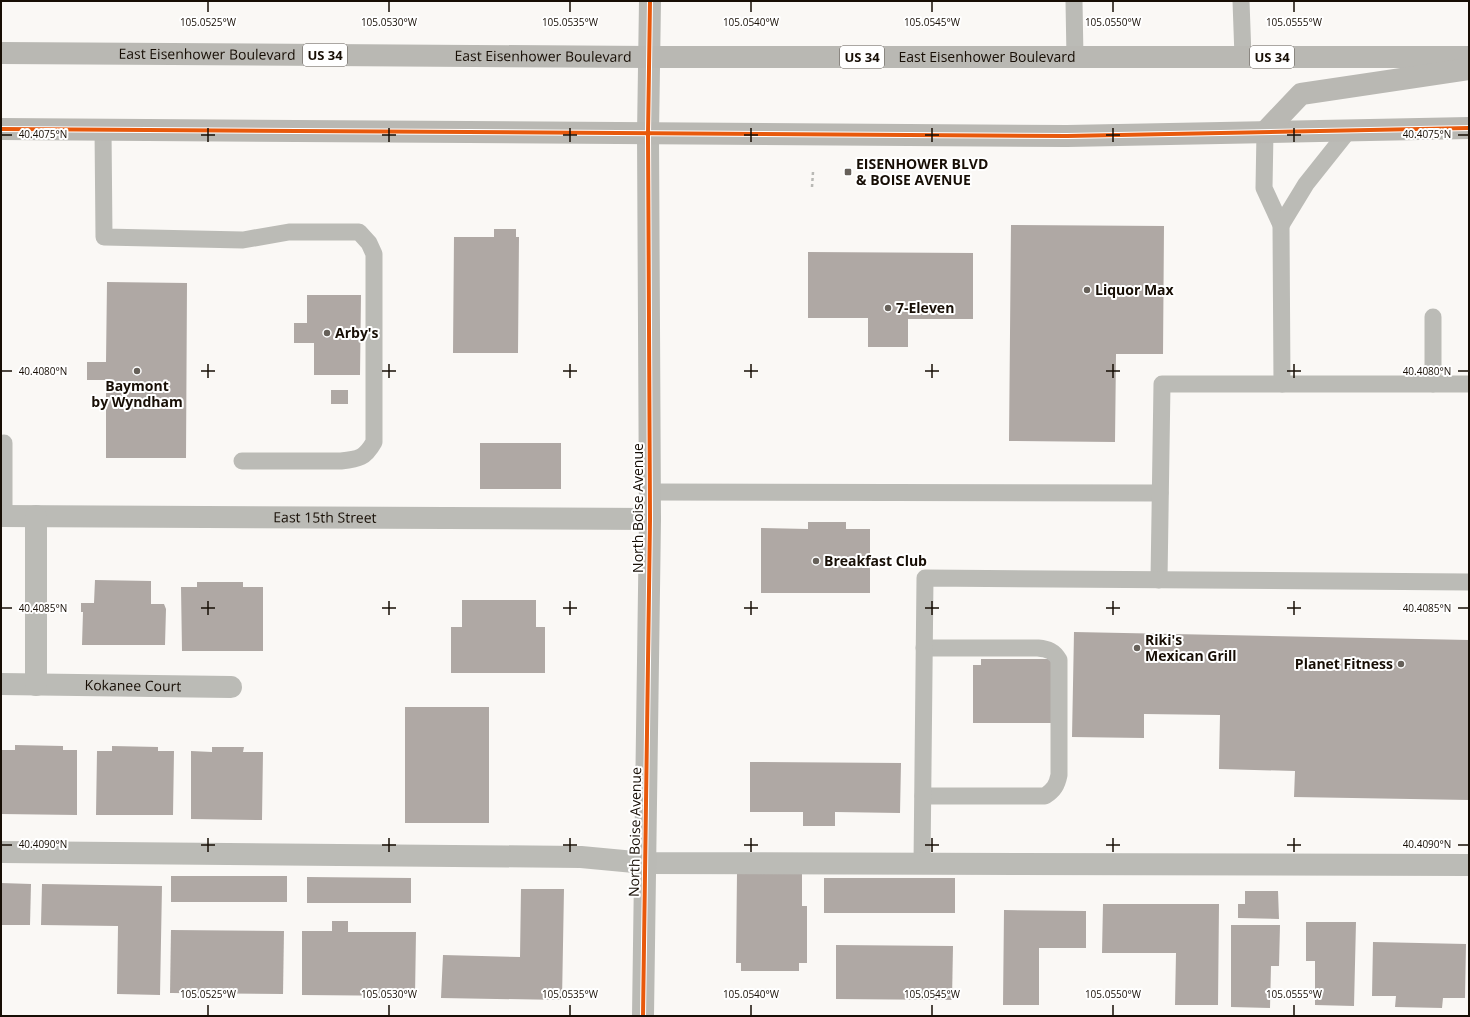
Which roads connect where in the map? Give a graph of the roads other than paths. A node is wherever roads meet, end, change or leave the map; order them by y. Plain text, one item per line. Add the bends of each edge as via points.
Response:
1 (650, 1) edge
2 (1074, 1) edge
3 (1241, 1) edge
4 (1, 53) edge
5 (650, 57) junction
6 (1243, 57) junction
7 (1469, 57) edge
8 (1075, 58) junction
9 (1469, 69) edge
10 (1469, 128) edge
11 (1, 129) edge
12 (103, 129) junction
13 (1349, 130) junction
14 (1265, 132) junction
15 (648, 134) junction
16 (1281, 224) junction
17 (1434, 317) dead end
18 (1282, 384) junction
19 (1434, 384) junction
20 (1469, 384) edge
21 (4, 443) dead end
22 (242, 461) dead end
23 (650, 492) junction
24 (1160, 494) junction
25 (3, 516) edge
26 (36, 516) junction
27 (650, 519) junction
28 (1159, 580) junction
29 (1469, 582) edge
30 (924, 648) junction
31 (1, 684) edge
32 (36, 685) junction
33 (231, 687) dead end
34 (923, 796) junction
35 (1, 852) edge
36 (645, 863) junction
37 (922, 863) junction
38 (1469, 865) edge
39 (643, 1016) edge

1 - 5 street, North Boise Avenue
2 - 8 lane
3 - 6 lane
4 - 5 highway, East Eisenhower Boulevard / US 34
5 - 8 highway, East Eisenhower Boulevard / US 34
5 - 15 street, North Boise Avenue
6 - 7 highway, East Eisenhower Boulevard / US 34
6 - 8 highway, East Eisenhower Boulevard / US 34
9 - 14 highway via 1301,94
10 - 13 highway
11 - 12 highway
12 - 15 highway
12 - 22 lane via 104,237 243,240 289,232 358,232 369,243 374,254 374,442 368,454 341,461
13 - 14 highway
13 - 16 lane via 1306,184
14 - 15 highway via 1067,136
14 - 16 lane via 1264,188
15 - 23 street, North Boise Avenue
16 - 18 lane
17 - 19 lane
18 - 19 lane
18 - 24 lane via 1162,384
19 - 20 lane
21 - 25 lane
23 - 24 lane
23 - 27 street, North Boise Avenue
24 - 28 lane
25 - 26 street, East 15th Street
26 - 27 street, East 15th Street
26 - 32 street
27 - 36 street, North Boise Avenue
28 - 29 lane
28 - 30 lane via 925,578
30 - 34 lane
30 - 34 lane via 1038,648 1055,653 1059,660 1059,775 1054,788 1045,796
31 - 32 street, Kokanee Court
32 - 33 street, Kokanee Court
34 - 37 lane
35 - 36 street via 582,857
36 - 37 street
36 - 39 street, North Boise Avenue
37 - 38 street

